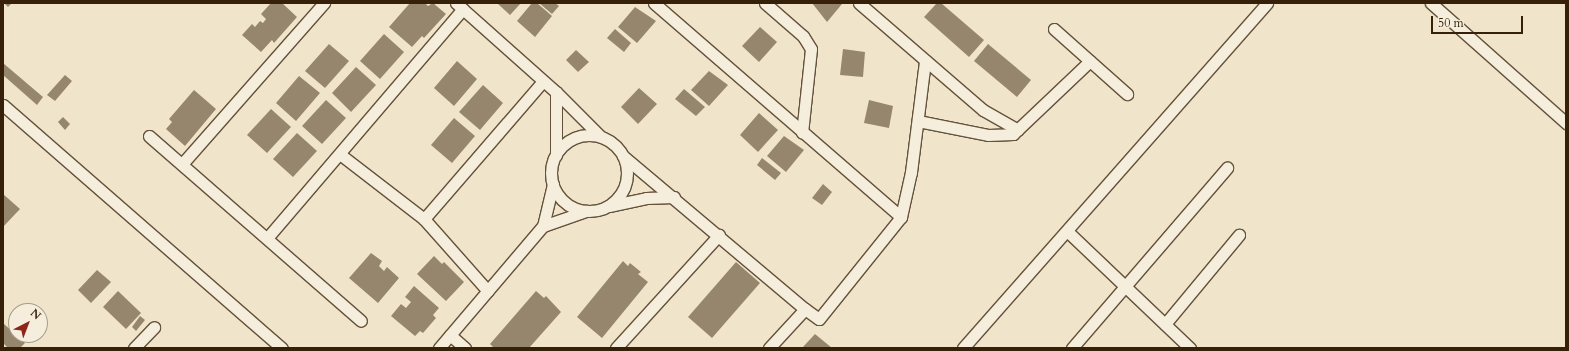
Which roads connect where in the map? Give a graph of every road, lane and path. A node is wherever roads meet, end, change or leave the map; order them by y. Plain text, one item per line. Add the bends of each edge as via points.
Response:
1 (324, 3) edge
2 (654, 3) edge
3 (765, 3) edge
4 (859, 3) edge
5 (1267, 3) edge
6 (1431, 3) edge
7 (459, 6) edge
8 (1054, 29) dead end
9 (1090, 61) junction
10 (925, 62) junction
11 (543, 81) junction
12 (556, 92) junction
13 (1127, 94) dead end
14 (3, 105) edge
15 (918, 121) junction
16 (1566, 123) edge
17 (1018, 130) junction
18 (802, 133) junction
19 (149, 136) dead end
20 (600, 136) junction
21 (341, 155) junction
22 (556, 155) junction
23 (624, 156) junction
24 (182, 164) junction
25 (1227, 168) dead end
26 (553, 184) junction
27 (674, 197) junction
28 (606, 207) junction
29 (586, 210) junction
30 (901, 217) junction
31 (424, 219) junction
32 (543, 226) junction
33 (1067, 230) junction
34 (719, 235) junction
35 (1239, 235) dead end
36 (268, 237) junction
37 (1125, 286) junction
38 (488, 291) junction
39 (804, 309) junction
40 (361, 321) dead end
41 (1165, 324) junction
42 (154, 327) dead end
43 (450, 335) junction
44 (134, 348) edge
45 (282, 348) edge
46 (439, 348) edge
47 (465, 348) edge
48 (616, 348) edge
49 (769, 348) edge
50 (963, 348) edge
51 (1072, 348) edge
52 (1190, 348) edge

1 - 24 street
2 - 18 street
3 - 18 street via 803,36 811,49
4 - 10 street
5 - 33 street
6 - 16 street
7 - 11 street
7 - 21 street
8 - 9 street
9 - 13 street
9 - 17 street
10 - 15 street
10 - 17 street via 983,110
11 - 12 street
11 - 31 street
12 - 20 street
12 - 22 street
14 - 45 street
15 - 17 street via 998,136
15 - 30 street
18 - 30 street
19 - 24 street
20 - 22 street via 574,137
20 - 23 street via 618,147
21 - 31 street
21 - 36 street
22 - 26 street via 552,164
23 - 27 street
23 - 28 street via 627,170 626,185 614,202
24 - 36 street
25 - 37 street
26 - 29 street via 565,202
26 - 32 street
27 - 28 street via 646,198
27 - 34 street
28 - 29 street
29 - 32 street
30 - 39 street via 823,317 819,319
31 - 38 street
32 - 38 street
33 - 37 street
33 - 50 street
34 - 39 street
34 - 48 street
35 - 41 street
36 - 40 street
37 - 41 street
37 - 51 street
38 - 43 street
39 - 49 street
41 - 52 street
42 - 44 street
43 - 46 street
43 - 47 street

